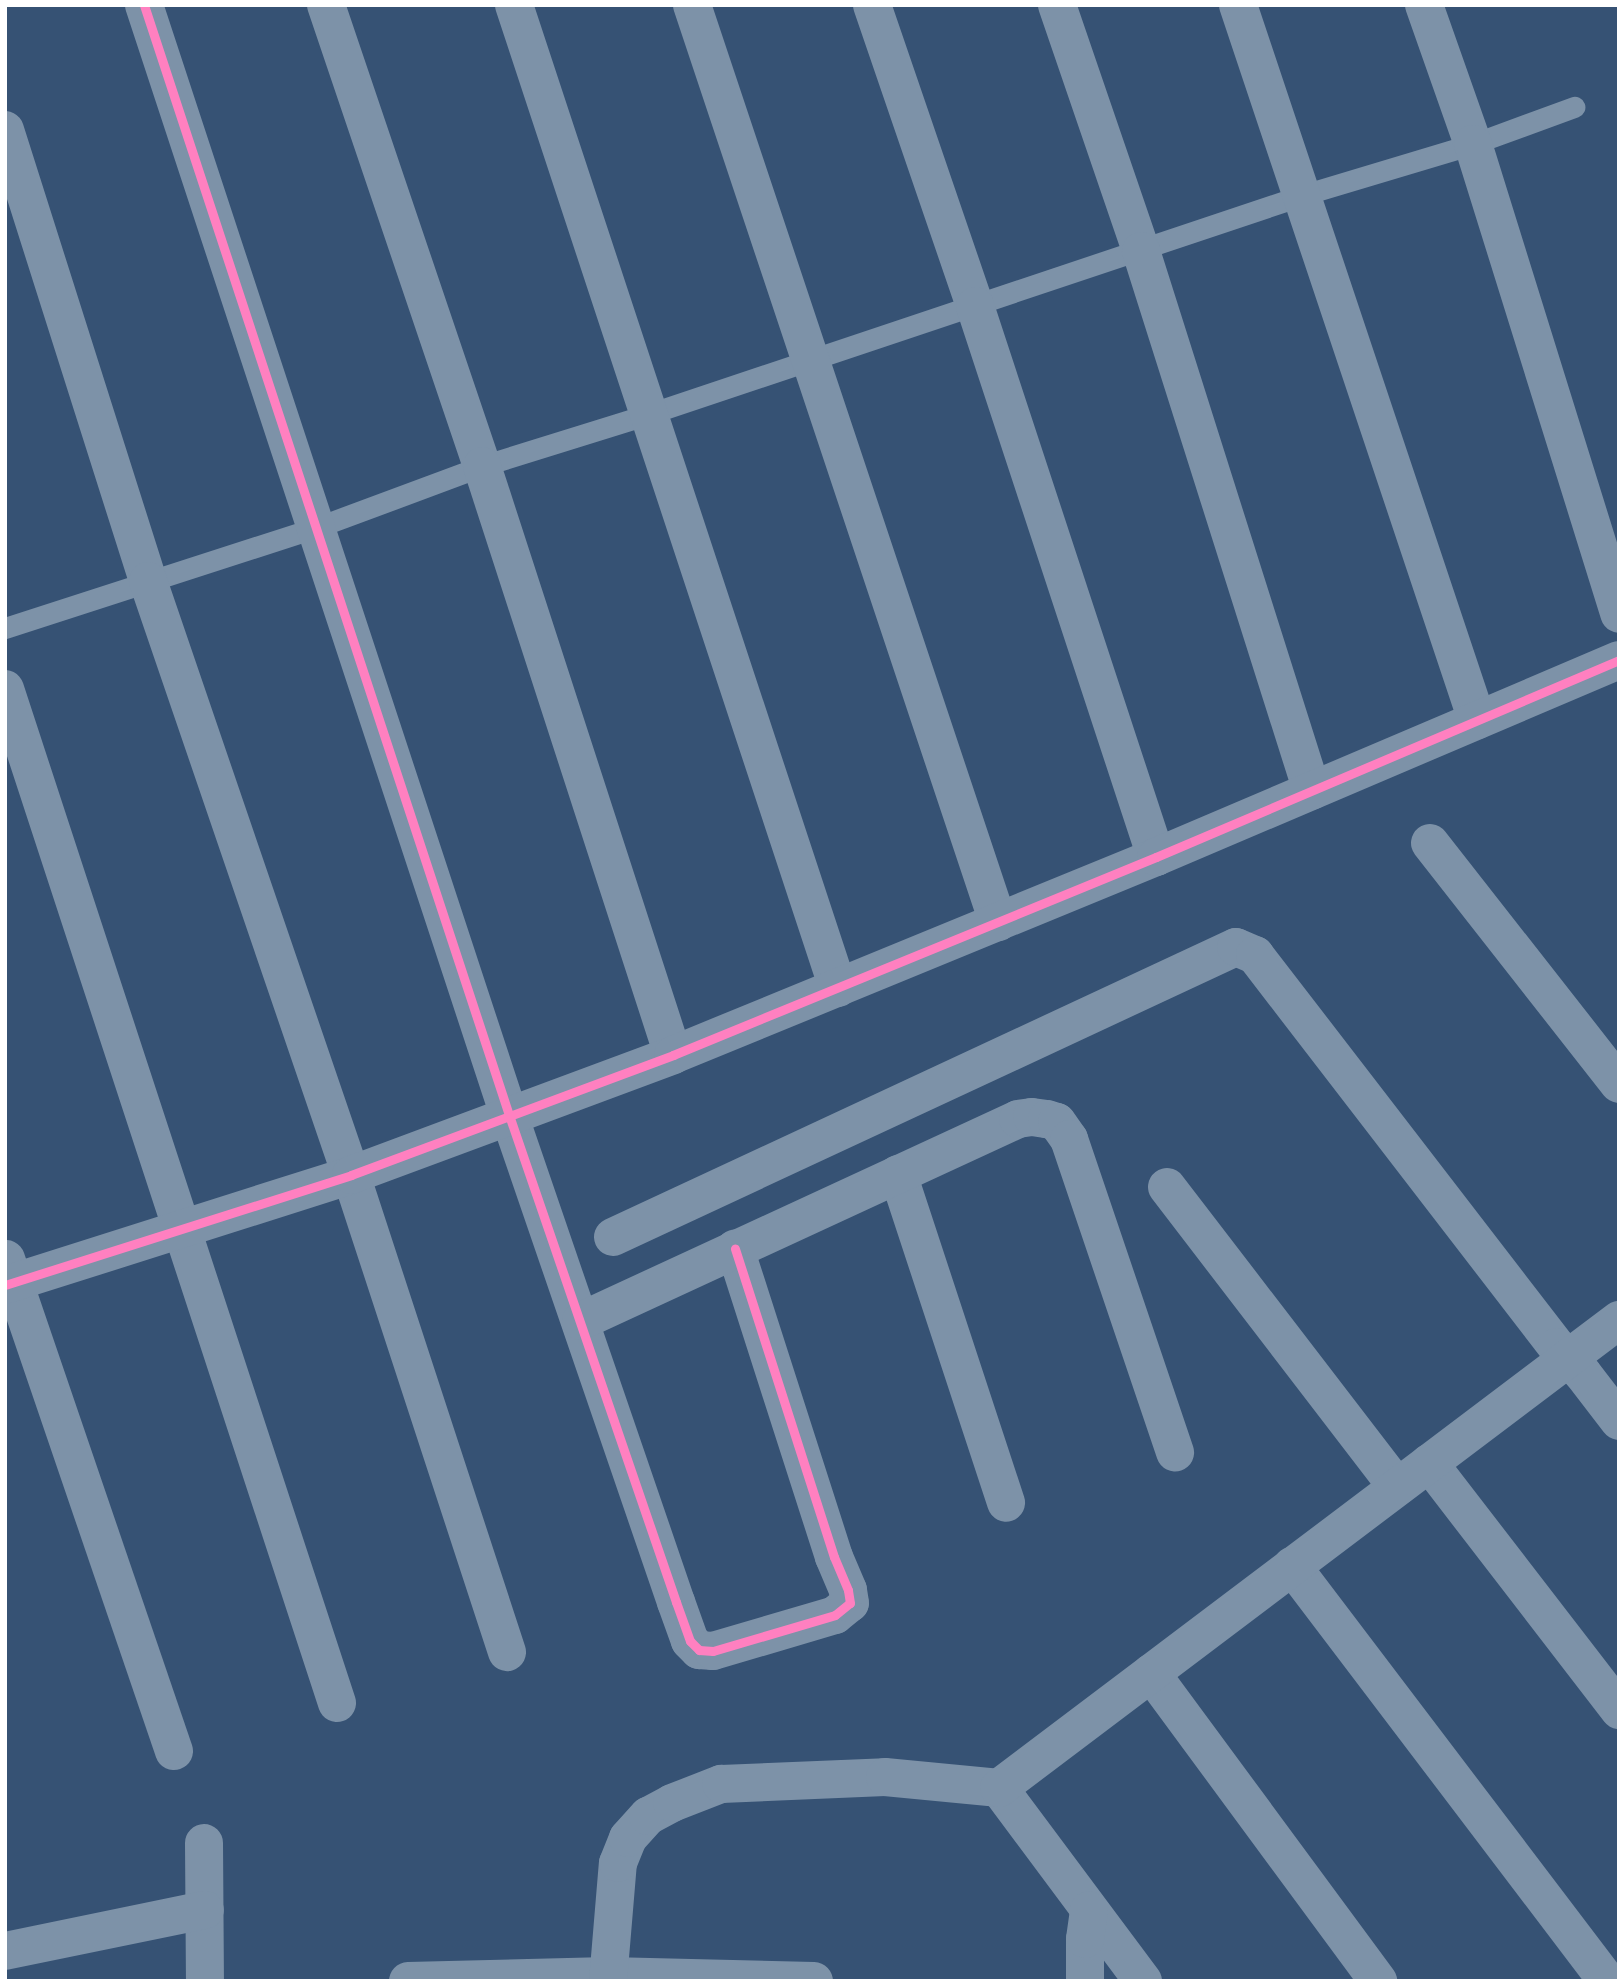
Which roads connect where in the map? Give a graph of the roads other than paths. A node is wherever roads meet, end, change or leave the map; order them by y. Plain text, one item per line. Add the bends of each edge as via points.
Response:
1 (144, 5) edge
2 (326, 5) edge
3 (514, 5) edge
4 (692, 5) edge
5 (872, 5) edge
6 (1057, 5) edge
7 (1238, 5) edge
8 (1424, 5) edge
9 (1574, 107) dead end
10 (5, 130) edge
11 (1474, 144) junction
12 (1303, 195) junction
13 (1142, 251) junction
14 (975, 306) junction
15 (812, 360) junction
16 (649, 414) junction
17 (482, 466) junction
18 (318, 527) junction
19 (148, 581) junction
20 (1619, 614) edge
21 (5, 628) edge
22 (1619, 660) edge
23 (5, 690) edge
24 (1477, 720) junction
25 (1312, 791) junction
26 (1430, 844) dead end
27 (1156, 857) junction
28 (998, 922) junction
29 (838, 988) junction
30 (673, 1055) junction
31 (1619, 1084) edge
32 (510, 1118) junction
33 (898, 1174) junction
34 (351, 1175) junction
35 (1167, 1187) dead end
36 (181, 1229) junction
37 (613, 1237) dead end
38 (735, 1249) junction
39 (8, 1274) edge
40 (1619, 1320) edge
41 (580, 1321) junction
42 (1569, 1359) junction
43 (1619, 1421) edge
44 (1175, 1453) dead end
45 (1429, 1463) junction
46 (1398, 1487) junction
47 (1006, 1503) dead end
48 (1293, 1566) junction
49 (507, 1652) dead end
50 (1151, 1673) junction
51 (337, 1703) dead end
52 (1619, 1710) edge
53 (174, 1751) dead end
54 (999, 1788) junction
55 (204, 1843) dead end
56 (205, 1910) junction
57 (1089, 1910) junction
58 (5, 1951) edge
59 (608, 1978) edge
60 (205, 1981) edge
61 (408, 1981) edge
62 (814, 1981) edge
63 (1085, 1981) edge
64 (1143, 1981) edge
65 (1378, 1981) edge
66 (1607, 1981) edge

1 - 18 street
2 - 17 street
3 - 16 street
4 - 15 street
5 - 14 street
6 - 13 street
7 - 12 street
8 - 11 street
9 - 11 lane
10 - 19 street
11 - 12 lane
11 - 20 street
12 - 13 lane
12 - 24 street
13 - 14 lane
13 - 25 street
14 - 15 lane
14 - 27 street
15 - 16 lane
15 - 28 street
16 - 17 lane
16 - 29 street
17 - 18 lane
17 - 30 street
18 - 19 lane
18 - 32 street
19 - 21 lane
19 - 34 street
22 - 24 street
23 - 36 street
24 - 25 street
25 - 27 street
26 - 31 street
27 - 28 street
28 - 29 street
29 - 30 street
30 - 32 street
32 - 34 street
32 - 41 street
33 - 38 street
33 - 44 street via 1018,1119 1057,1122 1069,1139
33 - 47 street
34 - 36 street
34 - 49 street
35 - 46 street
36 - 39 street
36 - 51 street
37 - 42 street via 1236,947 1255,955
38 - 41 street
38 - 41 street via 834,1557 849,1590 850,1603 835,1615 713,1650 699,1650 690,1641
39 - 53 street
40 - 42 street
42 - 43 street
42 - 45 street
45 - 46 street
45 - 52 street
46 - 48 street
48 - 50 street
48 - 66 street
50 - 54 street
50 - 65 street
54 - 57 street
54 - 59 street via 885,1777 721,1784 673,1803 648,1816 628,1838 618,1863
55 - 56 street
56 - 58 street
56 - 60 street
57 - 63 street
57 - 64 street
59 - 61 street
59 - 62 street

